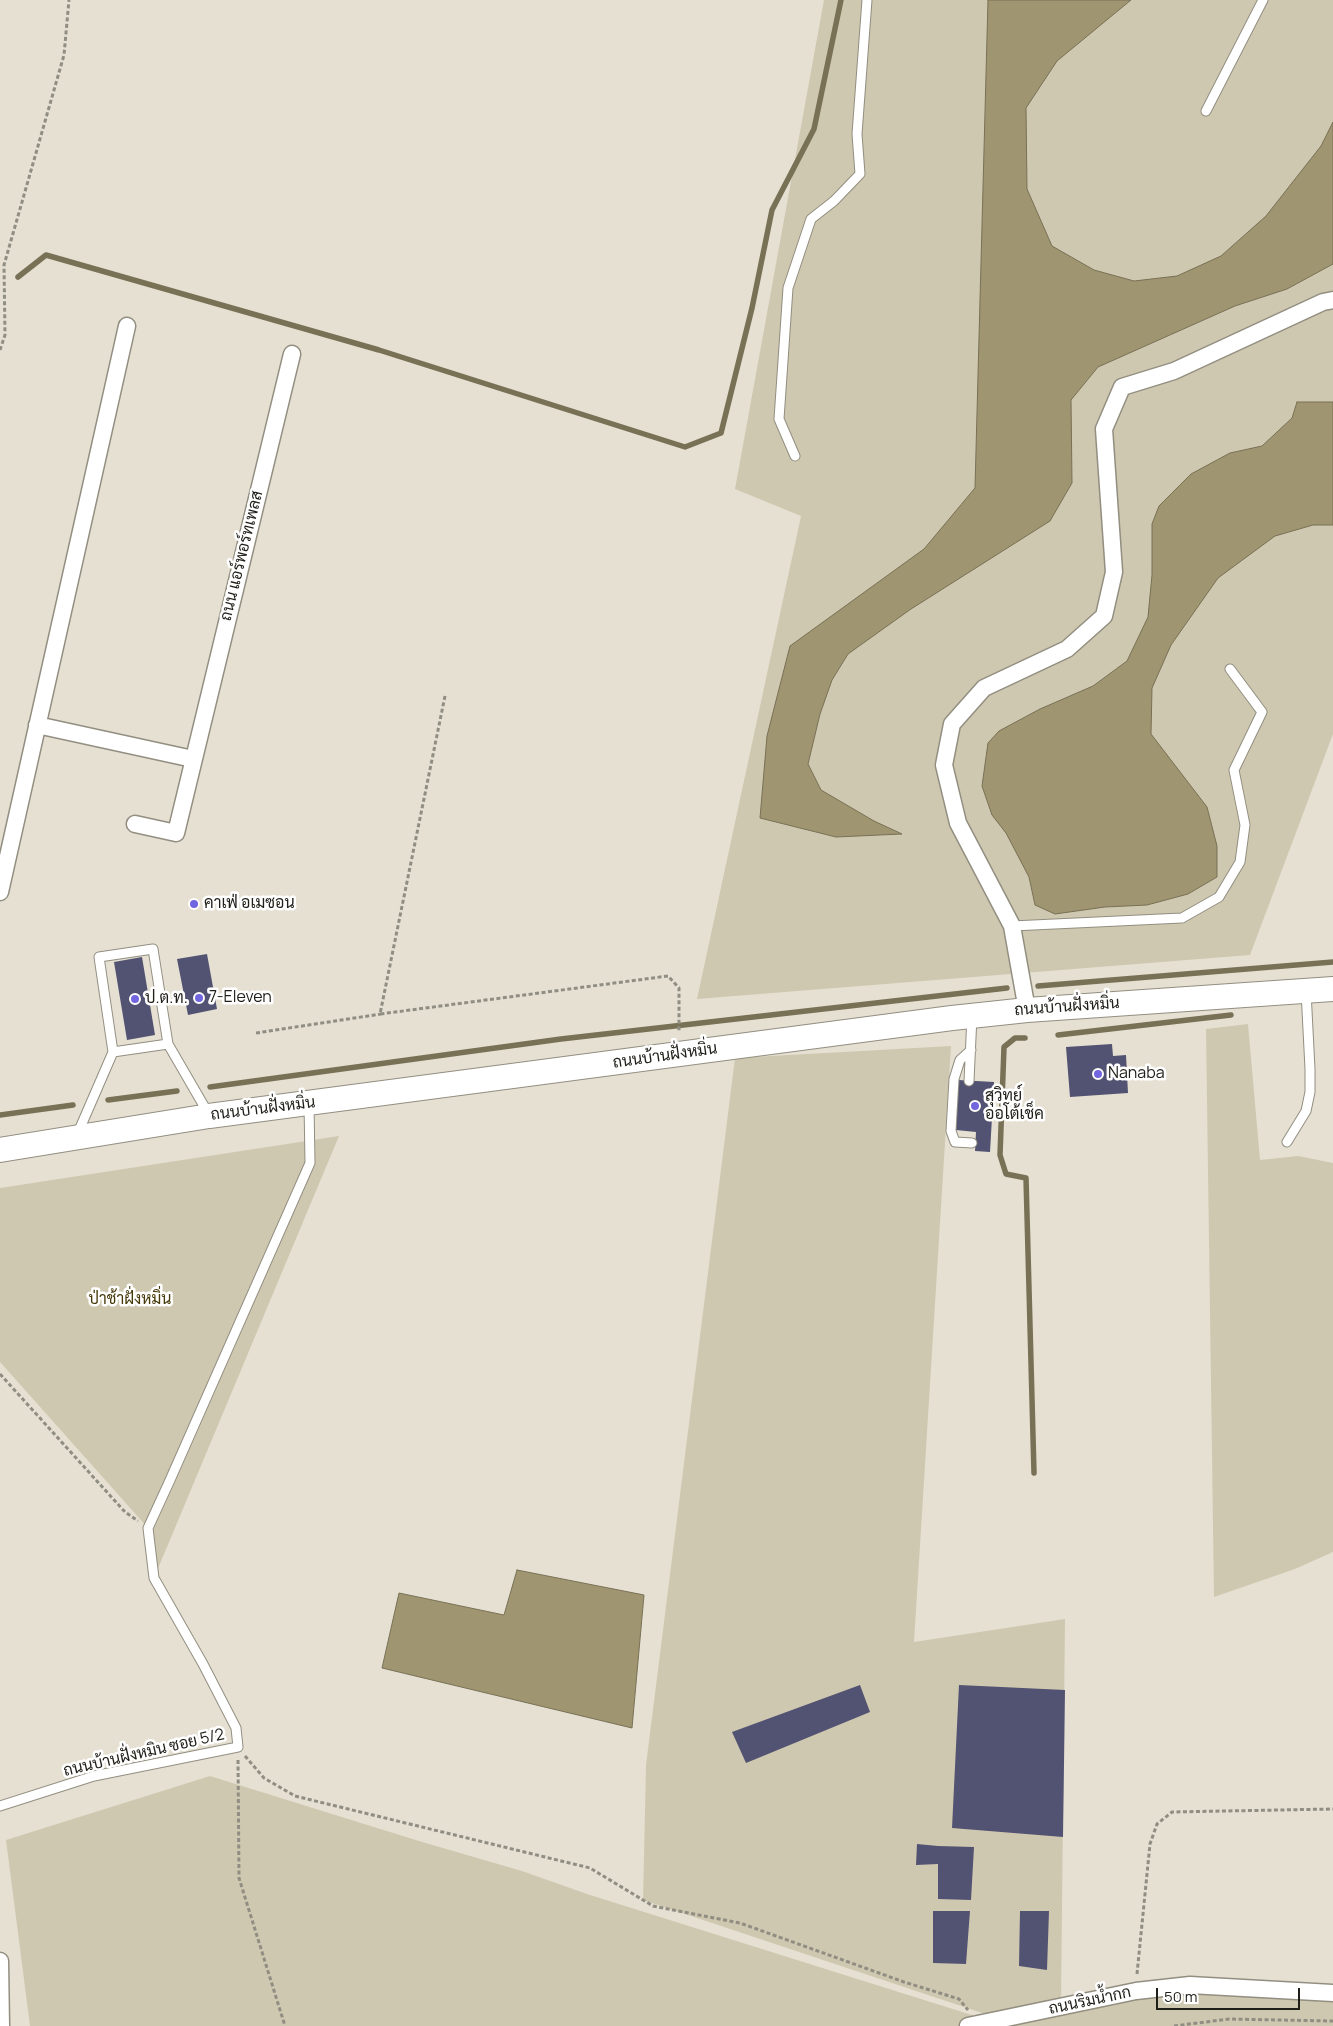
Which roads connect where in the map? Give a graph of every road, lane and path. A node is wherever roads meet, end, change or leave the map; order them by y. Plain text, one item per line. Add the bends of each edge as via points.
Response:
1 (69, 0) edge
2 (867, 0) edge
3 (1263, 0) edge
4 (1206, 111) dead end
5 (1333, 300) edge
6 (127, 326) dead end
7 (0, 350) edge
8 (292, 354) dead end
9 (795, 456) dead end
10 (1230, 669) dead end
11 (445, 696) dead end
12 (36, 725) junction
13 (193, 759) junction
14 (135, 824) dead end
15 (0, 892) edge
16 (1012, 926) junction
17 (1333, 989) edge
18 (1306, 990) junction
19 (1027, 1010) junction
20 (384, 1014) junction
21 (972, 1015) junction
22 (256, 1033) dead end
23 (679, 1035) dead end
24 (168, 1044) junction
25 (971, 1050) junction
26 (113, 1052) junction
27 (969, 1081) dead end
28 (310, 1103) junction
29 (209, 1116) junction
30 (75, 1138) junction
31 (1287, 1142) dead end
32 (972, 1143) dead end
33 (0, 1150) edge
34 (0, 1374) edge
35 (148, 1528) junction
36 (238, 1747) junction
37 (0, 1806) edge
38 (1333, 1809) edge
39 (0, 1962) edge
40 (1136, 1991) junction
41 (1333, 1993) edge
42 (1333, 2022) edge
43 (974, 2025) edge
44 (1, 2026) edge
45 (285, 2026) edge
46 (1174, 2026) edge

1 - 7 path via 64,54 4,265 6,334
2 - 9 lane via 856,134 860,174 811,219 788,288 779,419
3 - 4 lane
5 - 16 street via 1322,302 1174,371 1122,387 1104,429 1114,572 1104,616 1067,649 984,688 952,724 944,765 958,824
6 - 12 street
8 - 13 street, ถนน แอร์พอร์ทเพลส
10 - 16 lane via 1262,712 1234,770 1245,825 1240,862 1219,897 1182,918
11 - 20 path via 380,1014
12 - 13 street
12 - 15 street
13 - 14 street, ถนน แอร์พอร์ทเพลส via 176,833
16 - 19 street
17 - 18 street, ถนนบ้านฝั่งหมิ่น
18 - 19 street, ถนนบ้านฝั่งหมิ่น
18 - 31 lane via 1310,1092 1306,1111
19 - 21 street, ถนนบ้านฝั่งหมิ่น
20 - 22 path
20 - 23 path via 668,976 679,988
21 - 25 lane
21 - 28 street, ถนนบ้านฝั่งหมิ่น
24 - 26 lane
24 - 26 lane via 153,949 99,957
24 - 29 lane
25 - 27 lane
25 - 32 lane via 960,1060 954,1079 951,1131 955,1142
26 - 30 lane
28 - 29 street, ถนนบ้านฝั่งหมิ่น
28 - 35 lane via 310,1163
29 - 30 street, ถนนบ้านฝั่งหมิ่น
30 - 33 street, ถนนบ้านฝั่งหมิ่น
34 - 35 path via 125,1512
35 - 36 lane via 154,1578 236,1728
36 - 37 lane, ถนนบ้านฝั่งหมิน ซอย 5/2 via 94,1776
36 - 43 path via 264,1778 295,1796 590,1868 653,1906 740,1923 959,1999
36 - 45 path via 239,1878
38 - 40 path via 1172,1812 1157,1824 1150,1844
39 - 44 street
40 - 41 street, ถนนริมน้ำกก via 1190,1985
40 - 43 street, ถนนริมน้ำกก
42 - 46 path via 1229,2019

